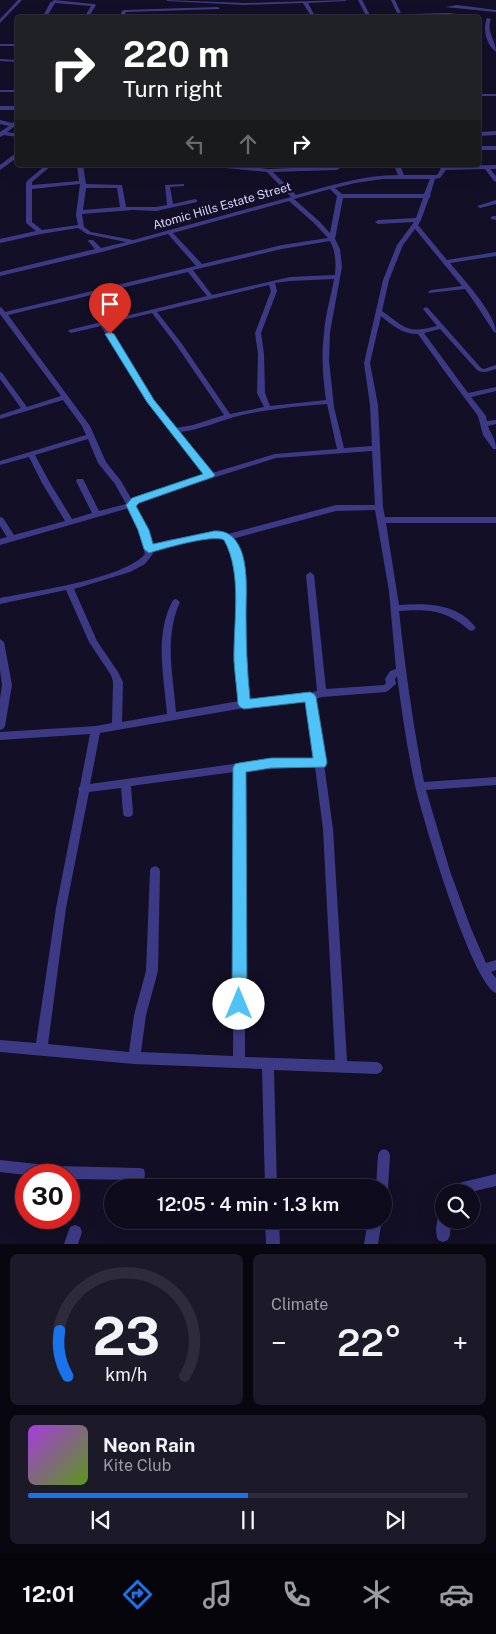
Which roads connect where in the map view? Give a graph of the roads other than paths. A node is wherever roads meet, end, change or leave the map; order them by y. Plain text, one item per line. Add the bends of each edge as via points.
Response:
1 (20, 0) edge
2 (168, 0) edge
3 (345, 0) edge
4 (360, 0) edge
5 (393, 0) edge
6 (56, 1) edge
7 (448, 1) edge
8 (215, 2) junction
9 (255, 2) edge
10 (305, 2) junction
11 (447, 7) junction
12 (218, 8) junction
13 (3, 9) dead end
14 (12, 9) junction
15 (496, 11) edge
16 (399, 12) dead end
17 (219, 14) dead end
18 (46, 15) edge
19 (88, 15) edge
20 (122, 15) edge
21 (312, 15) edge
22 (368, 15) edge
23 (446, 15) edge
24 (481, 18) edge
25 (489, 19) junction
26 (1, 20) edge
27 (496, 20) edge
28 (489, 38) junction
29 (496, 39) edge
30 (0, 45) edge
31 (15, 45) edge
32 (496, 51) edge
33 (0, 60) edge
34 (15, 61) edge
35 (0, 91) edge
36 (15, 91) edge
37 (481, 95) edge
38 (496, 96) edge
39 (0, 108) edge
40 (15, 108) edge
41 (0, 122) edge
42 (15, 123) edge
43 (481, 132) edge
44 (496, 132) edge
45 (1, 134) edge
46 (15, 136) edge
47 (481, 148) edge
48 (496, 148) edge
49 (15, 156) edge
50 (46, 167) edge
51 (80, 167) edge
52 (234, 167) edge
53 (398, 167) edge
54 (444, 167) edge
55 (481, 167) edge
56 (486, 167) junction
57 (496, 167) edge
58 (0, 168) edge
59 (269, 171) junction
60 (340, 173) edge
61 (401, 176) junction
62 (433, 177) junction
63 (496, 180) edge
64 (83, 184) junction
65 (182, 185) dead end
66 (30, 187) junction
67 (331, 187) junction
68 (340, 196) junction
69 (428, 196) junction
70 (292, 198) junction
71 (195, 201) dead end
72 (496, 202) edge
73 (170, 206) junction
74 (480, 206) dead end
75 (123, 209) junction
76 (80, 212) junction
77 (378, 222) dead end
78 (417, 223) junction
79 (80, 226) junction
80 (41, 232) junction
81 (170, 232) junction
82 (332, 239) junction
83 (1, 240) edge
84 (91, 241) dead end
85 (134, 242) junction
86 (100, 251) junction
87 (496, 254) edge
88 (446, 262) junction
89 (200, 266) junction
90 (189, 269) junction
91 (0, 274) edge
92 (336, 277) junction
93 (272, 282) junction
94 (466, 287) junction
95 (431, 292) dead end
96 (210, 296) junction
97 (426, 309) dead end
98 (1, 312) edge
99 (154, 312) junction
100 (379, 312) junction
101 (103, 324) junction
102 (441, 327) junction
103 (71, 331) dead end
104 (496, 331) edge
105 (420, 332) junction
106 (496, 367) edge
107 (0, 374) edge
108 (496, 389) edge
109 (468, 395) junction
110 (63, 398) junction
111 (330, 402) junction
112 (268, 408) junction
113 (26, 410) junction
114 (228, 416) junction
115 (0, 417) edge
116 (496, 422) edge
117 (485, 424) junction
118 (173, 430) junction
119 (189, 430) junction
120 (90, 436) junction
121 (180, 439) junction
122 (496, 447) edge
123 (375, 448) junction
124 (341, 449) junction
125 (31, 454) junction
126 (0, 463) edge
127 (210, 475) junction
128 (80, 481) dead end
129 (131, 505) junction
130 (379, 507) junction
131 (96, 514) junction
132 (0, 520) edge
133 (382, 520) junction
134 (496, 520) edge
135 (70, 522) junction
136 (228, 537) junction
137 (12, 538) junction
138 (0, 542) edge
139 (149, 549) junction
140 (310, 576) dead end
141 (69, 587) junction
142 (0, 601) edge
143 (176, 602) dead end
144 (395, 608) junction
145 (472, 628) dead end
146 (0, 642) edge
147 (401, 672) junction
148 (322, 693) junction
149 (310, 697) junction
150 (244, 704) junction
151 (172, 716) junction
152 (0, 726) edge
153 (117, 726) junction
154 (96, 730) junction
155 (0, 736) edge
156 (320, 763) junction
157 (239, 768) junction
158 (496, 781) edge
159 (126, 782) junction
160 (420, 786) junction
161 (83, 789) junction
162 (128, 813) dead end
163 (155, 871) dead end
164 (496, 965) edge
165 (483, 969) junction
166 (496, 988) edge
167 (0, 1046) edge
168 (41, 1049) junction
169 (134, 1058) junction
170 (239, 1063) junction
171 (268, 1064) junction
172 (341, 1066) junction
173 (377, 1068) dead end
174 (384, 1155) dead end
175 (0, 1166) edge
176 (139, 1174) dead end
177 (271, 1179) edge
178 (383, 1179) edge
179 (496, 1180) edge
180 (480, 1184) edge
181 (272, 1229) edge
182 (374, 1229) edge
183 (444, 1229) edge
184 (444, 1235) dead end
185 (273, 1244) edge
186 (371, 1244) edge

1 - 14 street
2 - 8 street
3 - 10 street
4 - 22 street
5 - 16 street
6 - 18 street
6 - 19 street via 94,5
7 - 11 street
8 - 9 street
8 - 12 street
9 - 10 street
10 - 21 street
11 - 15 street via 454,5
11 - 23 street
12 - 17 street
12 - 20 street via 124,10
13 - 14 street
14 - 26 street
24 - 25 street
25 - 27 street
25 - 28 street via 486,26
28 - 29 street
28 - 32 street
30 - 31 street
33 - 34 street
35 - 36 street
37 - 38 street
39 - 40 street
41 - 42 street
42 - 45 street
43 - 44 street
45 - 46 street
47 - 48 street
49 - 58 street
50 - 66 street via 30,180
51 - 64 street
52 - 59 street
53 - 61 street
54 - 62 street via 441,175
55 - 56 street
56 - 57 street
56 - 63 street
59 - 60 street
59 - 70 street
60 - 61 street, Atomic Hills Estate Street via 373,178
60 - 67 street, Atomic Hills Estate Street
61 - 62 street, Atomic Hills Estate Street
62 - 69 street
64 - 66 street
64 - 75 street via 120,186
64 - 76 street
65 - 73 street via 167,186
66 - 80 street via 29,223
67 - 68 street
67 - 70 street, Atomic Hills Estate Street
68 - 69 street
68 - 82 street
69 - 78 street
70 - 81 street, Atomic Hills Estate Street
70 - 82 street
71 - 73 street
72 - 74 street
73 - 75 street
75 - 76 street
76 - 79 street
77 - 78 street
78 - 88 street
78 - 100 street via 400,245 386,280
79 - 80 street
79 - 85 street via 89,233
80 - 83 street
81 - 85 street, Atomic Hills Estate Street
81 - 89 street
82 - 89 street
82 - 92 street via 338,254
84 - 86 street
85 - 86 street, Atomic Hills Estate Street
86 - 91 street, Atomic Hills Estate Street
87 - 88 street
88 - 94 street
89 - 90 street
90 - 96 street
90 - 98 street
92 - 93 street
92 - 111 street via 326,346
93 - 96 street
93 - 112 street via 272,297 258,333 261,393
94 - 95 street
94 - 104 street
96 - 99 street
97 - 102 street
98 - 110 street
99 - 101 street
99 - 114 street
100 - 105 street via 402,330
100 - 123 street via 367,363 372,386
101 - 103 street
101 - 118 street via 131,372
102 - 105 street
102 - 106 street via 479,369
105 - 109 street via 444,368
107 - 113 street
108 - 109 street
109 - 117 street
110 - 113 street
110 - 120 street
111 - 112 street
111 - 124 street
112 - 114 street
113 - 115 street
114 - 119 street
116 - 117 street
117 - 122 street via 487,435
118 - 119 street
118 - 121 street
119 - 121 street
120 - 125 street
120 - 129 street via 102,463
121 - 127 street
123 - 124 street
123 - 130 street
124 - 127 street via 275,456
125 - 126 street
125 - 135 street
127 - 129 street via 140,498
128 - 131 street
129 - 131 street
129 - 139 street
130 - 133 street
130 - 136 street via 336,508
131 - 135 street
132 - 137 street
133 - 134 street
133 - 144 street
135 - 137 street
136 - 139 street via 214,535
136 - 150 street via 240,568 240,663
137 - 138 street
139 - 141 street via 148,559 140,566
140 - 148 street
141 - 142 street
141 - 153 street via 93,642 118,682
143 - 151 street via 168,617 166,634
144 - 145 street via 439,608 457,614
144 - 147 street
146 - 152 street via 7,685
147 - 148 street via 393,673 391,684 386,688
147 - 160 street
148 - 149 street
149 - 150 street
149 - 156 street
150 - 151 street
151 - 153 street
153 - 154 street
154 - 155 street
154 - 161 street
156 - 157 street via 271,763
156 - 172 street via 328,829
157 - 159 street
157 - 170 street
158 - 160 street
159 - 161 street
159 - 162 street
160 - 165 street via 445,871
161 - 168 street via 61,908
163 - 169 street via 152,971 140,1016
164 - 165 street
165 - 166 street
167 - 168 street
168 - 169 street
169 - 170 street
170 - 171 street
171 - 172 street
171 - 177 street
172 - 173 street
174 - 178 street
175 - 176 street via 56,1172
179 - 180 street
181 - 185 street
182 - 186 street
183 - 184 street

